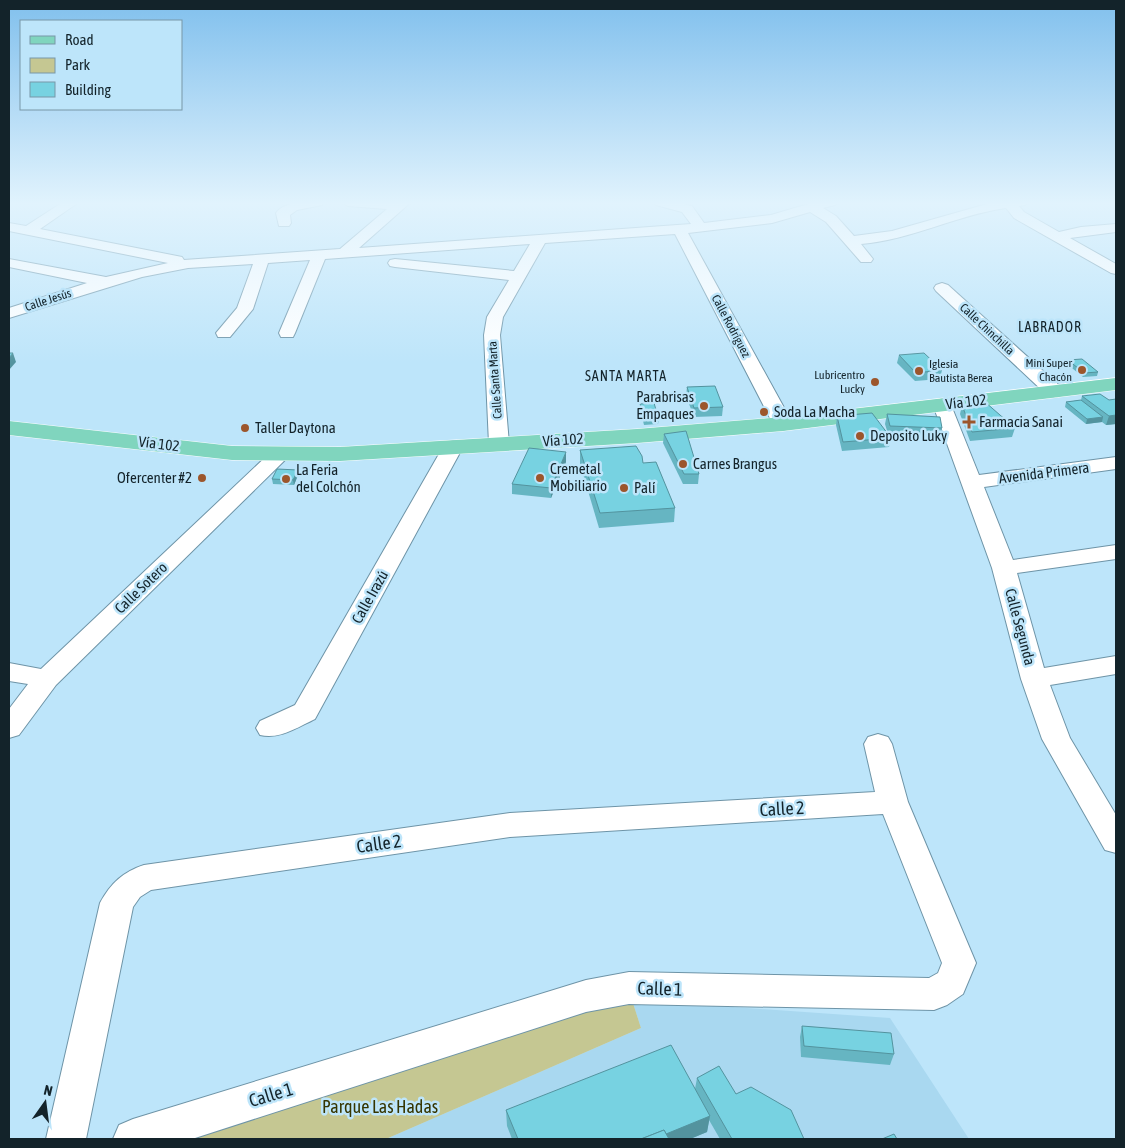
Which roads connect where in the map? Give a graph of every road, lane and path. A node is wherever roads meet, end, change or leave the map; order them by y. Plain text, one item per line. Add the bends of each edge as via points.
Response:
1 (161, 256) edge
2 (319, 256) junction
3 (323, 256) edge
4 (530, 256) edge
5 (693, 256) edge
6 (863, 256) edge
7 (1091, 256) edge
8 (262, 259) junction
9 (866, 259) dead end
10 (9, 263) edge
11 (395, 263) dead end
12 (188, 264) junction
13 (1116, 270) edge
14 (518, 276) junction
15 (104, 281) junction
16 (942, 288) dead end
17 (9, 313) edge
18 (224, 333) dead end
19 (287, 333) dead end
20 (1116, 384) edge
21 (1054, 391) junction
22 (942, 405) junction
23 (783, 424) junction
24 (9, 428) edge
25 (500, 444) junction
26 (453, 447) junction
27 (279, 455) junction
28 (1116, 463) edge
29 (971, 482) junction
30 (1116, 552) edge
31 (1004, 568) junction
32 (1116, 665) edge
33 (9, 672) edge
34 (47, 679) junction
35 (1034, 679) junction
36 (9, 728) edge
37 (270, 728) dead end
38 (878, 744) dead end
39 (893, 802) junction
40 (1107, 810) edge
41 (1116, 841) edge
42 (66, 1139) edge
43 (133, 1139) edge

1 - 12 street
2 - 3 street, Calle Jesús
2 - 8 street, Calle Jesús
2 - 19 street
4 - 14 street, Calle Santa Marta
5 - 23 street, Calle Rodríguez
6 - 9 street
7 - 13 street
8 - 12 street, Calle Jesús
8 - 18 street via 245,309
10 - 15 street
11 - 14 street
12 - 15 street, Calle Jesús
14 - 25 street, Calle Santa Marta via 495,317 492,335
15 - 17 street, Calle Jesús
16 - 21 street, Calle Chinchilla
20 - 21 main road, Vía 102
21 - 22 main road, Vía 102
22 - 23 main road, Vía 102
22 - 29 street, Calle Segunda
23 - 25 main road, Vía 102
24 - 27 main road, Vía 102 via 232,453
25 - 26 main road, Vía 102
26 - 27 main road, Vía 102
26 - 37 street, Calle Irazú via 305,712
27 - 34 street, Calle Sotero
28 - 29 street, Avenida Primera
29 - 31 street, Calle Segunda
30 - 31 street
31 - 35 street, Calle Segunda
32 - 35 street
33 - 34 street
34 - 36 street, Calle Sotero
35 - 40 street, Calle Segunda via 1056,739
38 - 39 street, Calle 1
39 - 42 street, Calle 2 via 510,825 144,878 128,888 117,903
39 - 43 street, Calle 1 via 959,963 951,983 934,994 629,988 586,996
40 - 41 street, Calle Segunda

